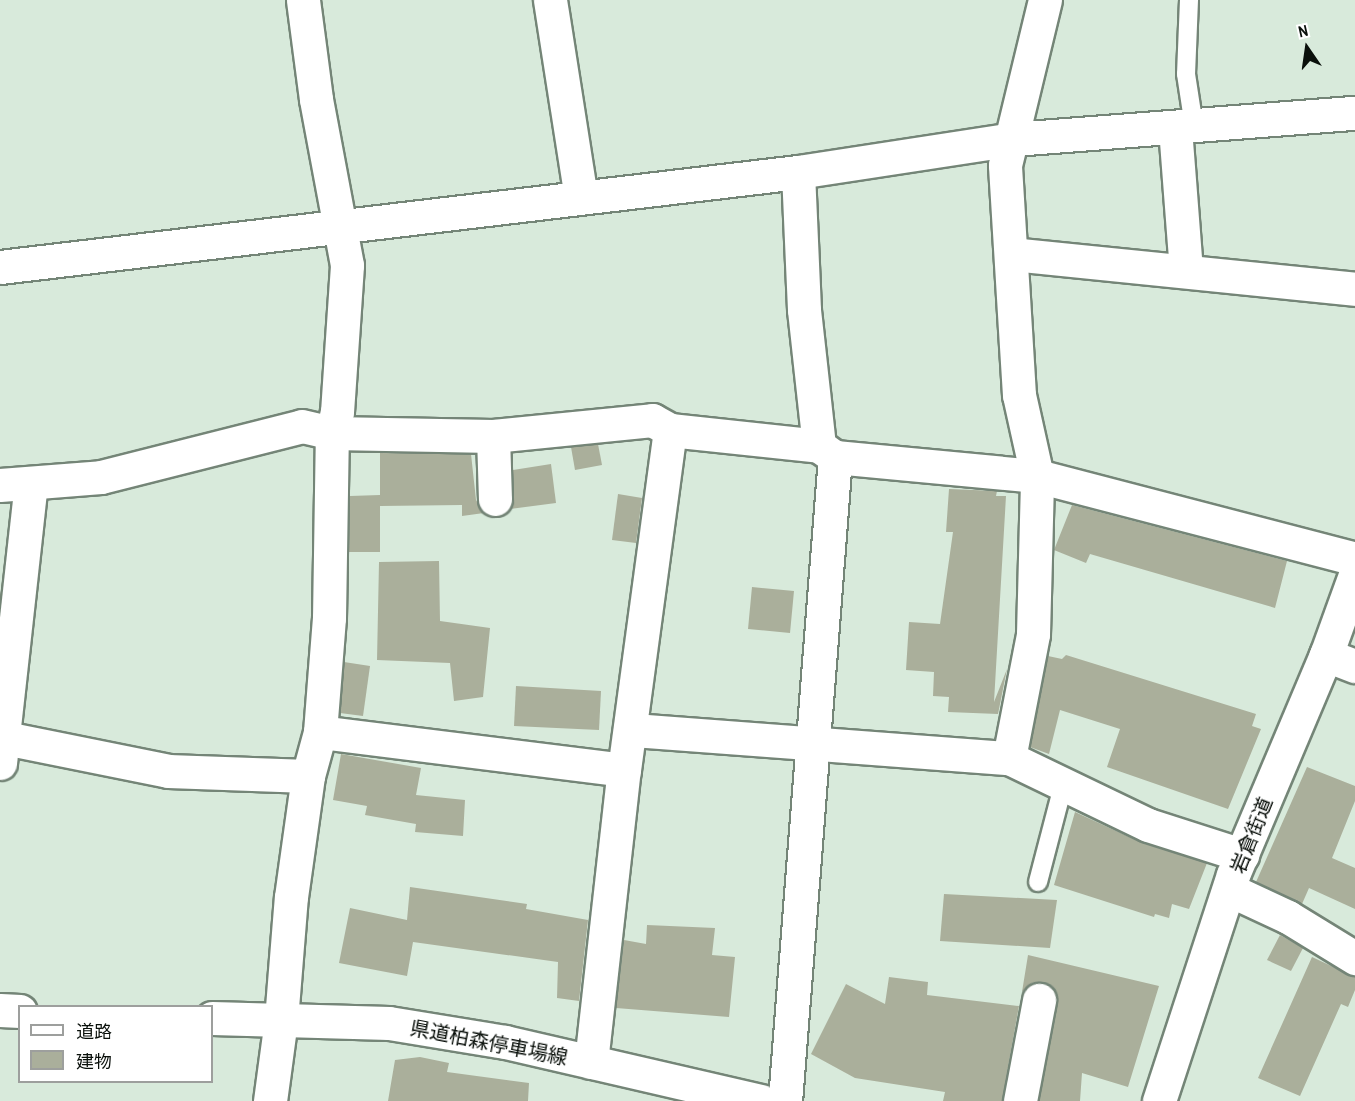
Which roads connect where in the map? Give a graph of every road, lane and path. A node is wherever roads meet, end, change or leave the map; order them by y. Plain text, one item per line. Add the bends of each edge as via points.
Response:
1 (303, 0) edge
2 (550, 0) edge
3 (1045, 0) edge
4 (1189, 0) edge
5 (1355, 113) edge
6 (1184, 127) junction
7 (1014, 139) junction
8 (798, 171) junction
9 (581, 198) junction
10 (339, 228) junction
11 (1012, 254) junction
12 (0, 267) edge
13 (1186, 271) junction
14 (1355, 289) edge
15 (670, 430) junction
16 (332, 434) junction
17 (494, 436) junction
18 (827, 452) junction
19 (1037, 476) junction
20 (16, 484) edge
21 (495, 499) dead end
22 (1355, 559) edge
23 (1355, 575) edge
24 (1341, 660) edge
25 (633, 730) junction
26 (320, 732) junction
27 (812, 742) junction
28 (1, 746) edge
29 (1009, 758) junction
30 (624, 770) junction
31 (308, 776) junction
32 (1062, 786) junction
33 (1242, 855) junction
34 (1038, 882) dead end
35 (1230, 890) junction
36 (1352, 946) edge
37 (1039, 1000) dead end
38 (0, 1010) edge
39 (18, 1011) edge
40 (213, 1017) edge
41 (281, 1020) junction
42 (591, 1062) junction
43 (270, 1101) edge
44 (761, 1101) edge
45 (785, 1101) edge
46 (1020, 1101) edge
47 (1159, 1101) edge

1 - 10 street
2 - 9 street
3 - 7 street
4 - 6 lane
5 - 6 street
6 - 7 street
6 - 13 street
7 - 8 street
7 - 11 street via 1005,165
8 - 9 street
8 - 18 street via 804,310
9 - 10 street
10 - 12 street
10 - 16 street via 347,265 338,412
11 - 13 street
11 - 19 street via 1019,395
13 - 14 street
15 - 17 street via 652,420
15 - 18 street
15 - 25 street
16 - 17 street
16 - 20 street via 302,426 101,477
16 - 26 street via 329,618
17 - 21 street
18 - 19 street
18 - 27 street
19 - 22 street
19 - 29 street via 1034,634
20 - 28 street
23 - 24 street, 岩倉街道
24 - 33 street, 岩倉街道
25 - 27 street
25 - 30 street
26 - 30 street
26 - 31 street
27 - 29 street
27 - 45 street
28 - 31 street via 168,771
29 - 32 street
30 - 42 street
31 - 41 street via 291,897
32 - 33 street via 1148,825
32 - 34 lane
33 - 35 street, 岩倉街道
35 - 36 street
35 - 47 street, 岩倉街道
37 - 46 street
38 - 39 street
40 - 41 street, 県道柏森停車場線
41 - 42 street, 県道柏森停車場線 via 389,1023 505,1042
41 - 43 street
42 - 44 street, 県道柏森停車場線

